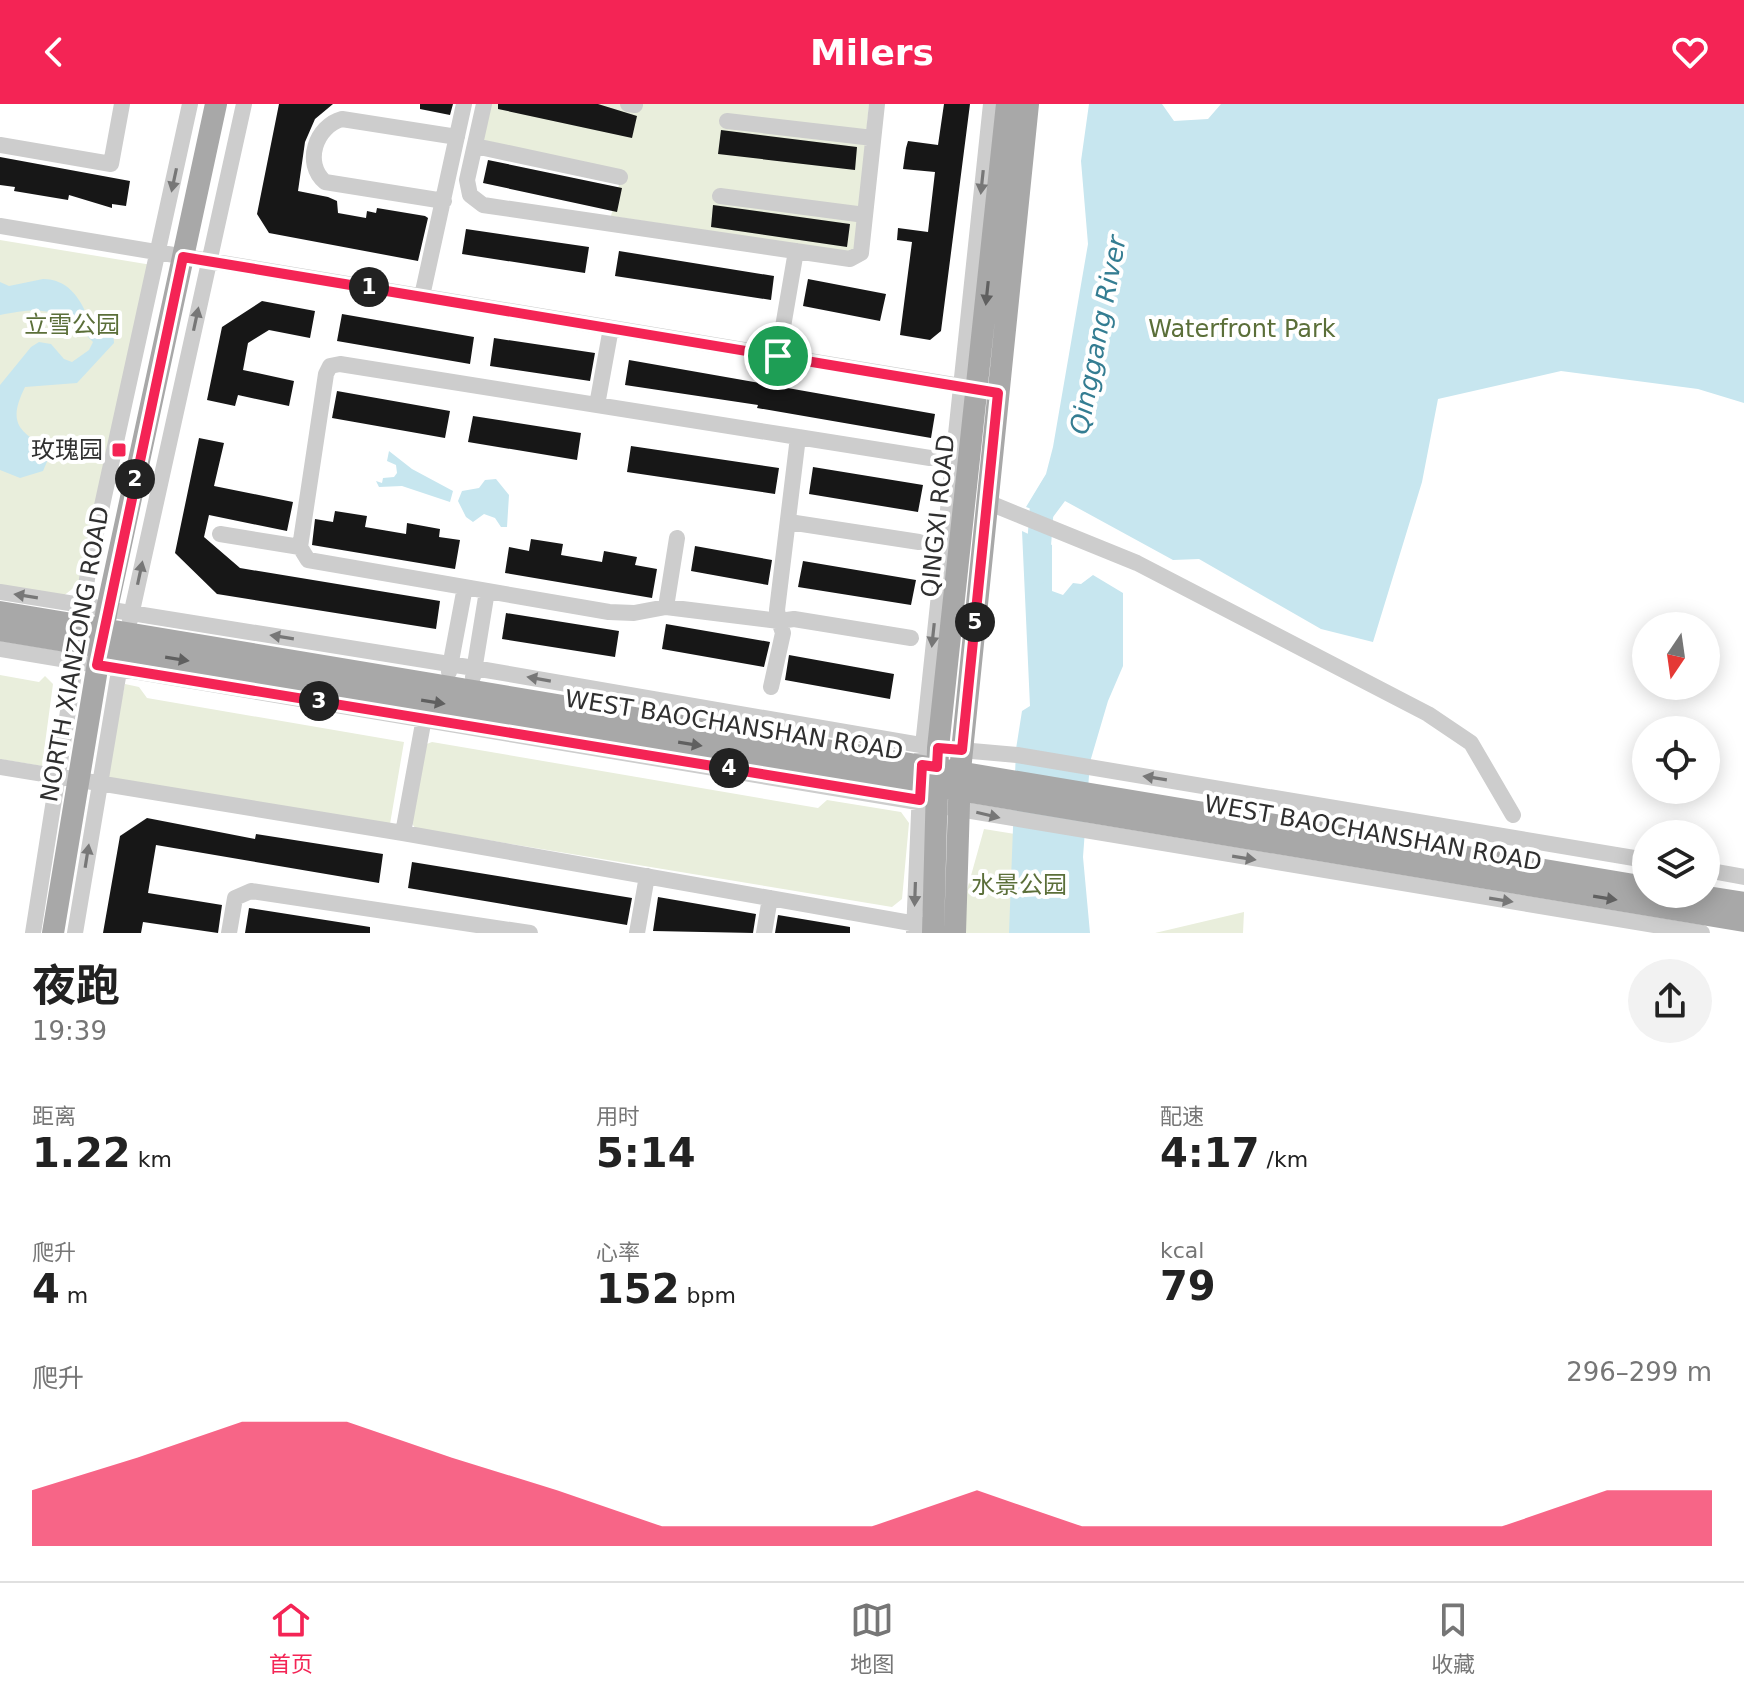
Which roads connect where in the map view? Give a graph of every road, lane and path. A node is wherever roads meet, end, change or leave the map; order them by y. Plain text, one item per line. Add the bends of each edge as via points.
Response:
1 (122, 104) edge
2 (190, 104) edge
3 (216, 104) edge
4 (244, 104) edge
5 (464, 104) edge
6 (484, 104) edge
7 (877, 104) edge
8 (991, 104) edge
9 (1007, 104) edge
10 (1028, 104) edge
11 (727, 121) dead end
12 (457, 137) junction
13 (873, 138) junction
14 (0, 145) edge
15 (475, 146) junction
16 (620, 177) dead end
17 (720, 196) dead end
18 (444, 201) junction
19 (865, 215) junction
20 (0, 226) edge
21 (796, 251) junction
22 (158, 252) junction
23 (183, 257) junction
24 (209, 261) junction
25 (422, 296) junction
26 (611, 328) junction
27 (778, 356) junction
28 (978, 389) junction
29 (597, 405) junction
30 (798, 437) junction
31 (930, 458) dead end
32 (987, 502) junction
33 (789, 522) junction
34 (220, 534) dead end
35 (677, 538) dead end
36 (919, 542) dead end
37 (300, 547) junction
38 (465, 587) junction
39 (487, 591) junction
40 (0, 592) edge
41 (666, 607) junction
42 (0, 612) edge
43 (779, 621) junction
44 (0, 630) edge
45 (102, 637) junction
46 (911, 638) dead end
47 (0, 649) edge
48 (451, 664) junction
49 (474, 668) junction
50 (447, 687) junction
51 (771, 687) dead end
52 (470, 690) junction
53 (424, 718) junction
54 (0, 767) edge
55 (929, 774) junction
56 (77, 780) junction
57 (960, 780) junction
58 (1100, 803) junction
59 (1513, 815) dead end
60 (403, 833) junction
61 (1632, 858) edge
62 (1720, 873) edge
63 (647, 876) junction
64 (1744, 877) edge
65 (1632, 885) edge
66 (770, 898) junction
67 (1720, 899) edge
68 (1744, 903) edge
69 (1744, 921) edge
70 (929, 930) edge
71 (33, 933) edge
72 (53, 933) edge
73 (75, 933) edge
74 (229, 933) edge
75 (530, 933) edge
76 (637, 933) edge
77 (764, 933) edge
78 (1702, 933) edge

1 - 14 street via 111,164
2 -> 22 street
3 - 23 main road, NORTH XIANZONG ROAD
4 - 24 street
5 - 12 street
6 - 15 street
7 - 13 street
8 -> 28 street
9 -> 28 main road, QINGXI ROAD
10 - 28 main road, QINGXI ROAD
11 - 13 street
12 - 18 street
12 - 18 street via 342,119 327,123 319,135 313,164 325,182
13 - 19 street
15 - 16 street
15 - 21 street via 467,180 470,195 483,205
17 - 19 street
18 - 25 street
19 - 21 street via 861,253 850,259
20 - 22 street
21 - 27 street
22 - 23 street
22 - 45 street via 89,565
23 - 24 street
23 - 45 main road, NORTH XIANZONG ROAD
24 - 25 street
45 -> 24 street
25 - 26 street
26 - 27 street
26 - 29 street
27 - 28 street
28 - 32 main road, QINGXI ROAD
28 -> 55 main road, QINGXI ROAD via 967,510
29 - 30 street
29 - 37 street via 330,366
30 - 31 street
30 - 33 street
32 - 57 main road, QINGXI ROAD
32 - 59 street via 1137,563 1428,714 1471,743
33 - 36 street
33 - 43 street
34 - 37 street
35 - 41 street
37 - 38 street via 308,560
38 - 39 street
38 - 48 street
39 - 41 street via 609,612
39 - 49 street
45 -> 40 street
41 - 43 street
42 - 45 main road, WEST BAOCHANSHAN ROAD
43 - 46 street
43 - 51 street via 783,633
44 - 45 main road, WEST BAOCHANSHAN ROAD
45 - 47 street
48 -> 45 street
45 - 50 main road, WEST BAOCHANSHAN ROAD
45 - 53 street
45 -> 55 main road, WEST BAOCHANSHAN ROAD
45 - 56 main road, NORTH XIANZONG ROAD
45 - 71 street
73 -> 45 street
48 - 49 street
48 - 50 street
49 - 52 street
55 -> 49 street
50 - 52 main road, WEST BAOCHANSHAN ROAD
52 - 55 main road, WEST BAOCHANSHAN ROAD
53 - 55 street
53 - 60 street
54 - 56 street
55 - 57 main road, WEST BAOCHANSHAN ROAD
55 - 57 street
55 -> 70 main road, QINGXI ROAD
56 - 60 street
56 - 72 main road, NORTH XIANZONG ROAD
57 - 58 main road, WEST BAOCHANSHAN ROAD
61 -> 57 street via 1017,755
57 - 70 main road, QINGXI ROAD
57 -> 78 street
58 - 65 main road, WEST BAOCHANSHAN ROAD
58 -> 69 main road, WEST BAOCHANSHAN ROAD
60 - 63 street
62 - 64 street
63 - 66 street
63 - 76 street
66 - 70 street
66 - 77 street
67 - 68 main road
74 - 75 street via 235,898 251,891

